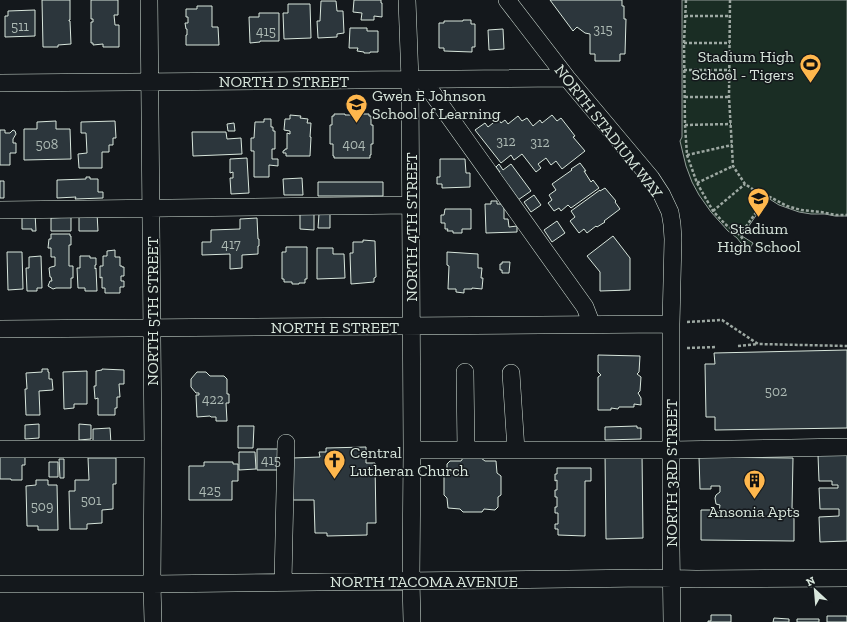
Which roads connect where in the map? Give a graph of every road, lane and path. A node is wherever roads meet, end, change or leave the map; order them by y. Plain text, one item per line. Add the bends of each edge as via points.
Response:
1 (149, 0) edge
2 (407, 0) edge
3 (507, 0) edge
4 (686, 0) edge
5 (730, 0) edge
6 (685, 16) junction
7 (729, 16) junction
8 (684, 43) junction
9 (730, 43) junction
10 (684, 70) junction
11 (730, 70) junction
12 (567, 78) junction
13 (416, 80) junction
14 (150, 81) junction
15 (0, 83) edge
16 (729, 97) junction
17 (685, 98) junction
18 (730, 124) junction
19 (685, 125) junction
20 (732, 145) junction
21 (687, 155) junction
22 (733, 166) junction
23 (697, 183) junction
24 (745, 184) junction
25 (767, 197) junction
26 (410, 205) junction
27 (151, 208) junction
28 (0, 210) edge
29 (713, 211) junction
30 (847, 215) edge
31 (740, 235) junction
32 (747, 245) dead end
33 (678, 323) junction
34 (592, 325) junction
35 (411, 326) junction
36 (152, 327) junction
37 (0, 329) edge
38 (758, 344) junction
39 (738, 346) dead end
40 (847, 346) edge
41 (716, 347) dead end
42 (686, 348) dead end
43 (465, 372) dead end
44 (511, 373) dead end
45 (286, 443) dead end
46 (847, 447) edge
47 (153, 449) junction
48 (0, 450) edge
49 (412, 450) junction
50 (466, 450) junction
51 (516, 450) junction
52 (671, 450) junction
53 (847, 578) edge
54 (671, 579) junction
55 (411, 580) junction
56 (283, 582) junction
57 (0, 584) edge
58 (152, 584) junction
59 (153, 622) edge
60 (412, 622) edge
61 (672, 622) edge

1 - 14 street, NORTH 5TH STREET
2 - 13 street, NORTH 4TH STREET
3 - 12 street, NORTH STADIUM WAY
4 - 6 path
5 - 7 path
6 - 7 path
6 - 8 path
7 - 9 path
8 - 9 path
8 - 10 path
9 - 11 path
10 - 11 path
10 - 17 path
11 - 16 path
12 - 13 street, NORTH D STREET
12 - 33 street, NORTH STADIUM WAY via 651,178 670,212
13 - 14 street, NORTH D STREET
13 - 26 street, NORTH 4TH STREET
13 - 34 street via 585,307
14 - 15 street, NORTH D STREET
14 - 27 street, NORTH 5TH STREET
16 - 17 path
16 - 18 path
17 - 19 path
18 - 19 path
18 - 20 path
19 - 21 path
20 - 21 path
20 - 22 path
21 - 23 path
22 - 23 path
22 - 24 path
23 - 29 path
24 - 25 path
24 - 29 path
25 - 30 path via 801,210
25 - 31 path
26 - 27 street
26 - 35 street, NORTH 4TH STREET
27 - 28 street
27 - 36 street, NORTH 5TH STREET
29 - 31 path
31 - 32 path
33 - 34 street, NORTH E STREET
33 - 38 path via 722,320
33 - 52 street, NORTH 3RD STREET
34 - 35 street, NORTH E STREET
35 - 36 street, NORTH E STREET
35 - 49 street, NORTH 4TH STREET
36 - 37 street, NORTH E STREET
36 - 47 street, NORTH 5TH STREET
38 - 39 path
38 - 40 path
41 - 42 path
43 - 50 street
44 - 51 street
45 - 56 street
46 - 52 street
47 - 48 street
47 - 58 street, NORTH 5TH STREET
49 - 50 street
49 - 55 street, NORTH 4TH STREET
50 - 51 street
51 - 52 street
52 - 54 street, NORTH 3RD STREET
53 - 54 street, NORTH TACOMA AVENUE
54 - 55 street, NORTH TACOMA AVENUE
54 - 61 street, NORTH 3RD STREET
55 - 56 street, NORTH TACOMA AVENUE
55 - 60 street, NORTH 4TH STREET
56 - 58 street, NORTH TACOMA AVENUE
57 - 58 street, NORTH TACOMA AVENUE
58 - 59 street, NORTH 5TH STREET

